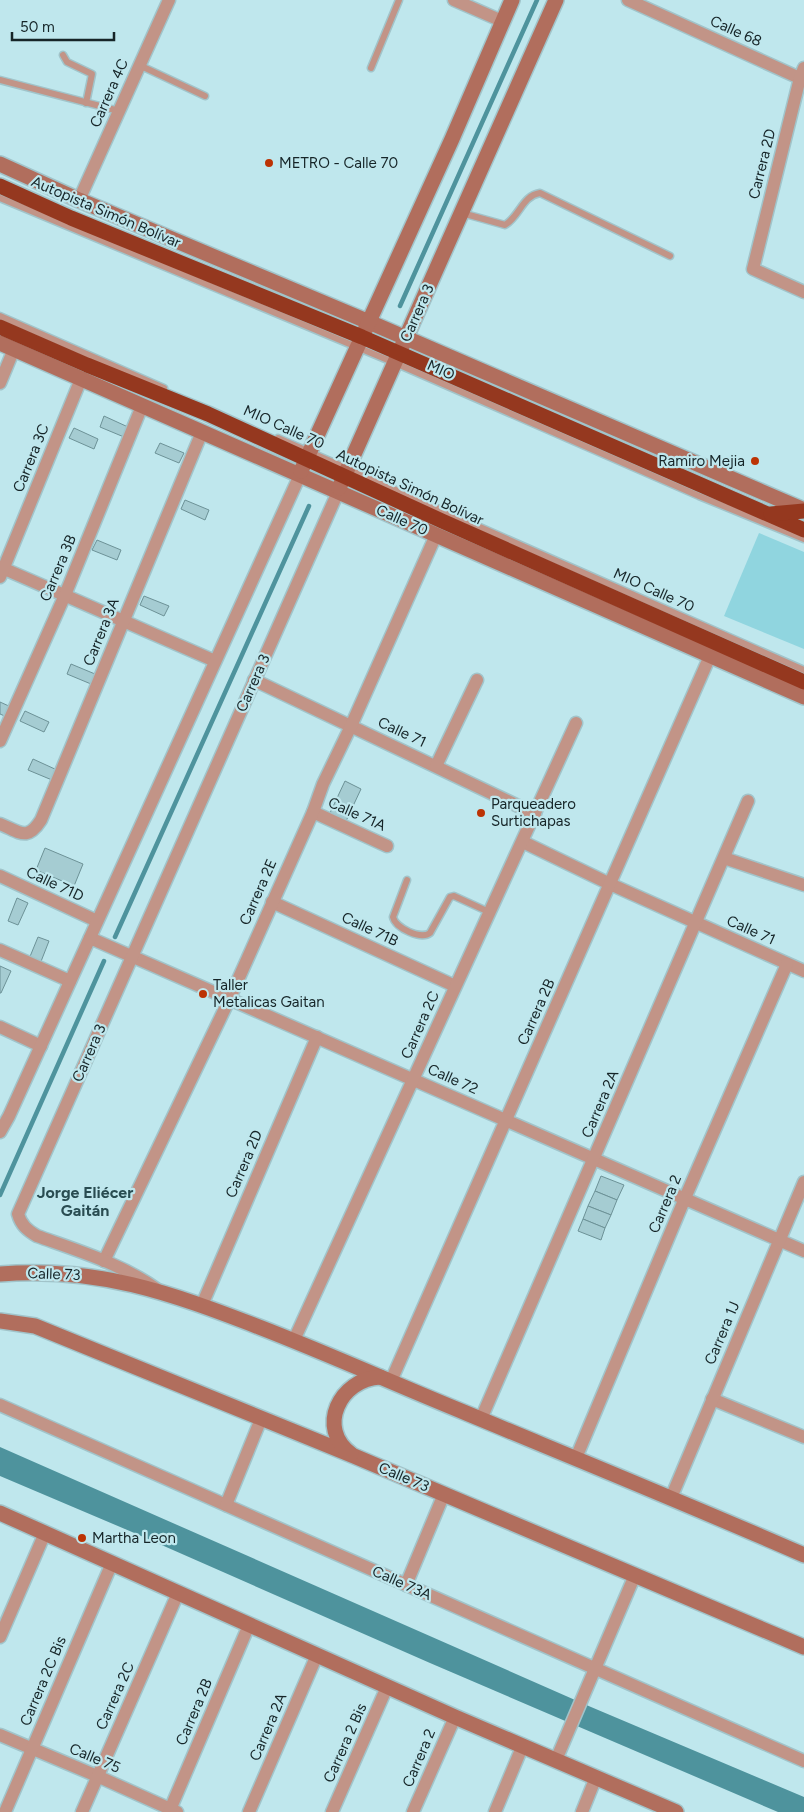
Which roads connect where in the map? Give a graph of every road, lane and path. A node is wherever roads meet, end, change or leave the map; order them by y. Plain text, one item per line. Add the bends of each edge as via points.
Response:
1 (169, 0) edge
2 (399, 0) edge
3 (454, 0) edge
4 (512, 0) edge
5 (556, 0) edge
6 (628, 0) edge
7 (502, 21) junction
8 (63, 55) dead end
9 (140, 65) junction
10 (371, 68) dead end
11 (803, 75) edge
12 (0, 80) edge
13 (205, 96) dead end
14 (86, 103) junction
15 (119, 111) junction
16 (0, 164) edge
17 (0, 186) edge
18 (0, 198) edge
19 (79, 200) junction
20 (462, 212) junction
21 (670, 256) dead end
22 (804, 292) edge
23 (0, 316) edge
24 (369, 322) junction
25 (0, 327) edge
26 (405, 339) junction
27 (360, 342) junction
28 (5, 348) edge
29 (397, 358) junction
30 (81, 379) junction
31 (0, 383) edge
32 (142, 406) junction
33 (202, 432) junction
34 (308, 455) junction
35 (346, 472) junction
36 (300, 475) junction
37 (338, 492) junction
38 (804, 511) edge
39 (770, 514) junction
40 (804, 530) edge
41 (436, 535) junction
42 (804, 539) edge
43 (1, 571) edge
44 (65, 595) junction
45 (123, 620) junction
46 (710, 656) junction
47 (215, 661) junction
48 (804, 670) edge
49 (254, 680) junction
50 (477, 680) dead end
51 (804, 682) edge
52 (804, 697) edge
53 (576, 723) dead end
54 (351, 726) junction
55 (0, 741) edge
56 (436, 766) junction
57 (748, 801) dead end
58 (313, 812) junction
59 (535, 814) junction
60 (0, 824) edge
61 (523, 842) junction
62 (387, 846) dead end
63 (724, 858) junction
64 (0, 876) edge
65 (407, 880) dead end
66 (610, 884) junction
67 (804, 885) edge
68 (272, 902) junction
69 (489, 912) junction
70 (97, 921) junction
71 (696, 923) junction
72 (90, 938) junction
73 (0, 950) edge
74 (132, 956) junction
75 (788, 964) junction
76 (804, 971) edge
77 (70, 981) junction
78 (455, 986) junction
79 (229, 1000) junction
80 (0, 1027) edge
81 (317, 1037) junction
82 (41, 1046) junction
83 (414, 1080) junction
84 (4, 1114) edge
85 (506, 1120) junction
86 (0, 1132) edge
87 (595, 1159) junction
88 (804, 1182) edge
89 (685, 1198) junction
90 (778, 1240) junction
91 (804, 1251) edge
92 (104, 1261) junction
93 (0, 1274) edge
94 (160, 1292) junction
95 (202, 1305) junction
96 (0, 1321) edge
97 (294, 1340) junction
98 (385, 1379) junction
99 (712, 1399) junction
100 (0, 1405) edge
101 (261, 1419) junction
102 (481, 1419) junction
103 (804, 1437) edge
104 (354, 1456) junction
105 (576, 1458) junction
106 (444, 1494) junction
107 (671, 1498) junction
108 (226, 1505) junction
109 (0, 1513) edge
110 (45, 1534) junction
111 (804, 1555) edge
112 (112, 1563) junction
113 (635, 1575) junction
114 (406, 1585) junction
115 (178, 1593) junction
116 (249, 1625) junction
117 (0, 1637) edge
118 (804, 1646) edge
119 (317, 1655) junction
120 (595, 1668) junction
121 (387, 1687) junction
122 (454, 1717) junction
123 (0, 1735) edge
124 (523, 1746) junction
125 (32, 1749) junction
126 (556, 1760) junction
127 (804, 1761) edge
128 (98, 1776) junction
129 (596, 1777) junction
130 (669, 1810) edge
131 (172, 1811) edge
132 (5, 1812) edge
133 (82, 1812) edge
134 (249, 1812) edge
135 (332, 1812) edge
136 (413, 1812) edge
137 (494, 1812) edge
138 (582, 1812) edge

1 - 9 street, Carrera 4C
2 - 10 lane
3 - 7 street
4 - 7 street
5 - 20 street, Carrera 3
6 - 11 street, Calle 68
7 - 24 street
8 - 14 lane via 67,62 92,74
9 - 13 lane
9 - 15 street, Carrera 4C
11 - 22 street, Carrera 2D via 754,269
12 - 14 lane
14 - 15 lane
15 - 19 street, Carrera 4C
16 - 19 street
17 - 27 highway, Autopista Simón Bolívar
18 - 27 lane
19 - 24 street
20 - 21 lane via 505,225 526,199 540,193
20 - 26 street, Carrera 3
23 - 34 lane, MIO Calle 70
24 - 26 street
24 - 27 street
25 - 34 highway, Autopista Simón Bolívar
26 - 29 street, Carrera 3
26 - 38 street
27 - 29 highway, Autopista Simón Bolívar
27 - 34 street
28 - 30 street, Calle 70
28 - 31 street
29 - 35 street, Carrera 3
29 - 39 highway, Autopista Simón Bolívar
29 - 42 lane, MIO via 681,488
30 - 32 street, Calle 70
30 - 43 street, Carrera 3C
32 - 33 street, Calle 70
32 - 44 street, Carrera 3B
33 - 36 street, Calle 70
33 - 45 street, Carrera 3A
34 - 35 highway, Autopista Simón Bolívar
34 - 36 street
35 - 37 street, Carrera 3
35 - 48 lane, MIO Calle 70
35 - 51 highway, Autopista Simón Bolívar via 442,521
36 - 37 street, Calle 70
36 - 47 street
37 - 41 street, Calle 70
37 - 49 street, Carrera 3
38 - 39 highway
39 - 40 highway, Autopista Simón Bolívar
41 - 46 street, Calle 70
41 - 54 street, Carrera 2E
43 - 44 street
44 - 45 street
44 - 55 street, Carrera 3B
45 - 47 street
45 - 60 street, Carrera 3A via 35,830 21,833
46 - 52 street, Calle 70
46 - 66 street, Carrera 2B
47 - 70 street
49 - 54 street, Calle 71
49 - 74 street, Carrera 3
50 - 56 street
53 - 59 street, Carrera 2C
54 - 56 street, Calle 71
54 - 58 street, Carrera 2E via 322,784
56 - 59 street, Calle 71
57 - 63 street, Carrera 2A
58 - 62 street, Calle 71A
58 - 68 street, Carrera 2E
59 - 61 street, Carrera 2C
61 - 66 street, Calle 71
61 - 69 street, Carrera 2C
63 - 67 street
63 - 71 street, Carrera 2A
64 - 70 street, Calle 71D
65 - 69 lane via 394,921 421,936 430,933 450,897
66 - 71 street, Calle 71
66 - 85 street, Carrera 2B
68 - 78 street, Calle 71B
68 - 79 street, Carrera 2E
69 - 78 street, Carrera 2C
70 - 72 street
71 - 75 street, Calle 71
71 - 87 street, Carrera 2A
72 - 74 street, Calle 72
72 - 77 street
73 - 77 street
74 - 79 street, Calle 72
74 - 92 street, Carrera 3 via 18,1214 20,1222 37,1236
75 - 76 street, Calle 71
75 - 89 street, Carrera 2
77 - 82 street
78 - 83 street, Carrera 2C
79 - 81 street, Calle 72
79 - 92 street, Carrera 2E
80 - 82 street
81 - 83 street, Calle 72
81 - 95 street, Carrera 2D
82 - 84 street
83 - 85 street, Calle 72
83 - 97 street, Carrera 2C
84 - 86 street
85 - 87 street, Calle 72
85 - 98 street, Carrera 2B
87 - 89 street, Calle 72
87 - 102 street, Carrera 2A
88 - 90 street, Carrera 1J
89 - 90 street, Calle 72
89 - 105 street, Carrera 2
90 - 91 street, Calle 72
90 - 99 street, Carrera 1J
92 - 94 street, Carrera 3 via 142,1278
93 - 94 street, Calle 73 via 68,1272 120,1280
94 - 95 street, Calle 73
95 - 97 street, Calle 73
96 - 101 street, Calle 73 via 35,1326
97 - 98 street, Calle 73
98 - 102 street, Calle 73
98 - 104 street via 366,1378 353,1385 343,1394 337,1407 337,1435
99 - 103 street
99 - 107 street, Carrera 1J
100 - 108 street, Calle 73A
101 - 104 street, Calle 73
101 - 108 street
102 - 105 street, Calle 73
104 - 106 street, Calle 73
105 - 107 street, Calle 73
106 - 113 street, Calle 73
106 - 114 street
107 - 111 street, Calle 73
108 - 114 street, Calle 73A
109 - 110 street
110 - 112 street
110 - 117 street
112 - 115 street
112 - 125 street, Carrera 2C Bis
113 - 118 street, Calle 73
113 - 120 street
114 - 120 street, Calle 73A
115 - 116 street
115 - 128 street, Carrera 2C
116 - 119 street
116 - 131 street, Carrera 2B
119 - 121 street
119 - 134 street, Carrera 2A
120 - 126 street
120 - 127 street, Calle 73A
121 - 122 street
121 - 135 street, Carrera 2 Bis
122 - 124 street
122 - 136 street, Carrera 2
123 - 125 street, Calle 75
124 - 126 street
124 - 137 street
125 - 128 street, Calle 75
125 - 132 street, Carrera 2C Bis
126 - 129 street
128 - 131 street, Calle 75
128 - 133 street, Carrera 2C
129 - 130 street
129 - 138 street

